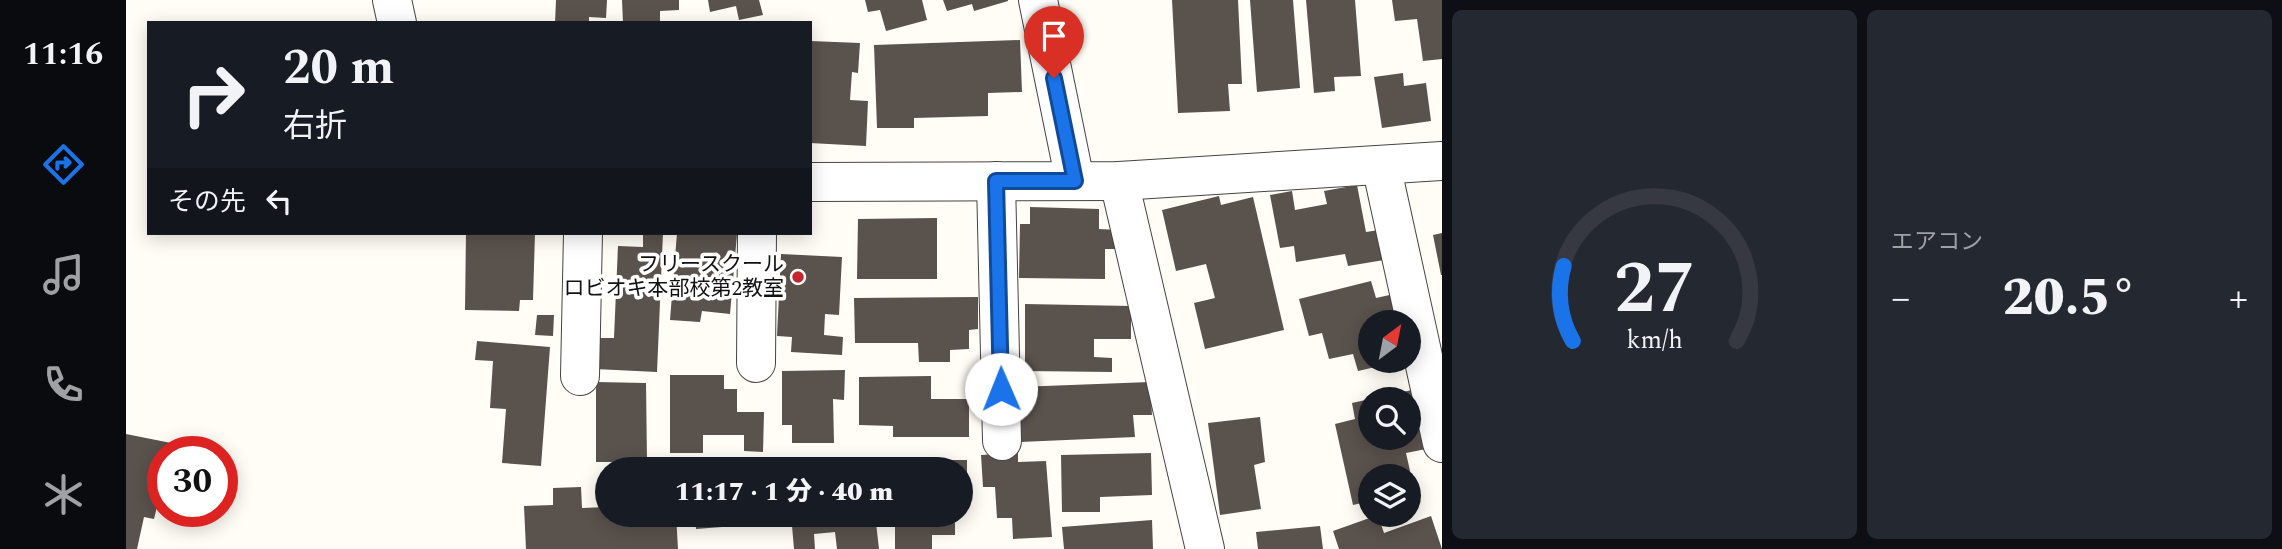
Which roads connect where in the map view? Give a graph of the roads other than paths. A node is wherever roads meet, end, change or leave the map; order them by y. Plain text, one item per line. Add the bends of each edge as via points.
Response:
1 (392, 0) edge
2 (1038, 0) edge
3 (397, 21) edge
4 (1442, 161) edge
5 (1381, 164) junction
6 (996, 181) junction
7 (1075, 181) junction
8 (1119, 181) junction
9 (812, 182) edge
10 (583, 235) edge
11 (757, 235) edge
12 (756, 363) dead end
13 (580, 376) dead end
14 (1002, 441) dead end
15 (1442, 443) edge
16 (1205, 549) edge

1 - 3 street
2 - 7 street
4 - 5 street
5 - 8 street
5 - 15 street
6 - 7 street
6 - 9 street
6 - 14 street
7 - 8 street
8 - 16 street
10 - 13 street
11 - 12 street

